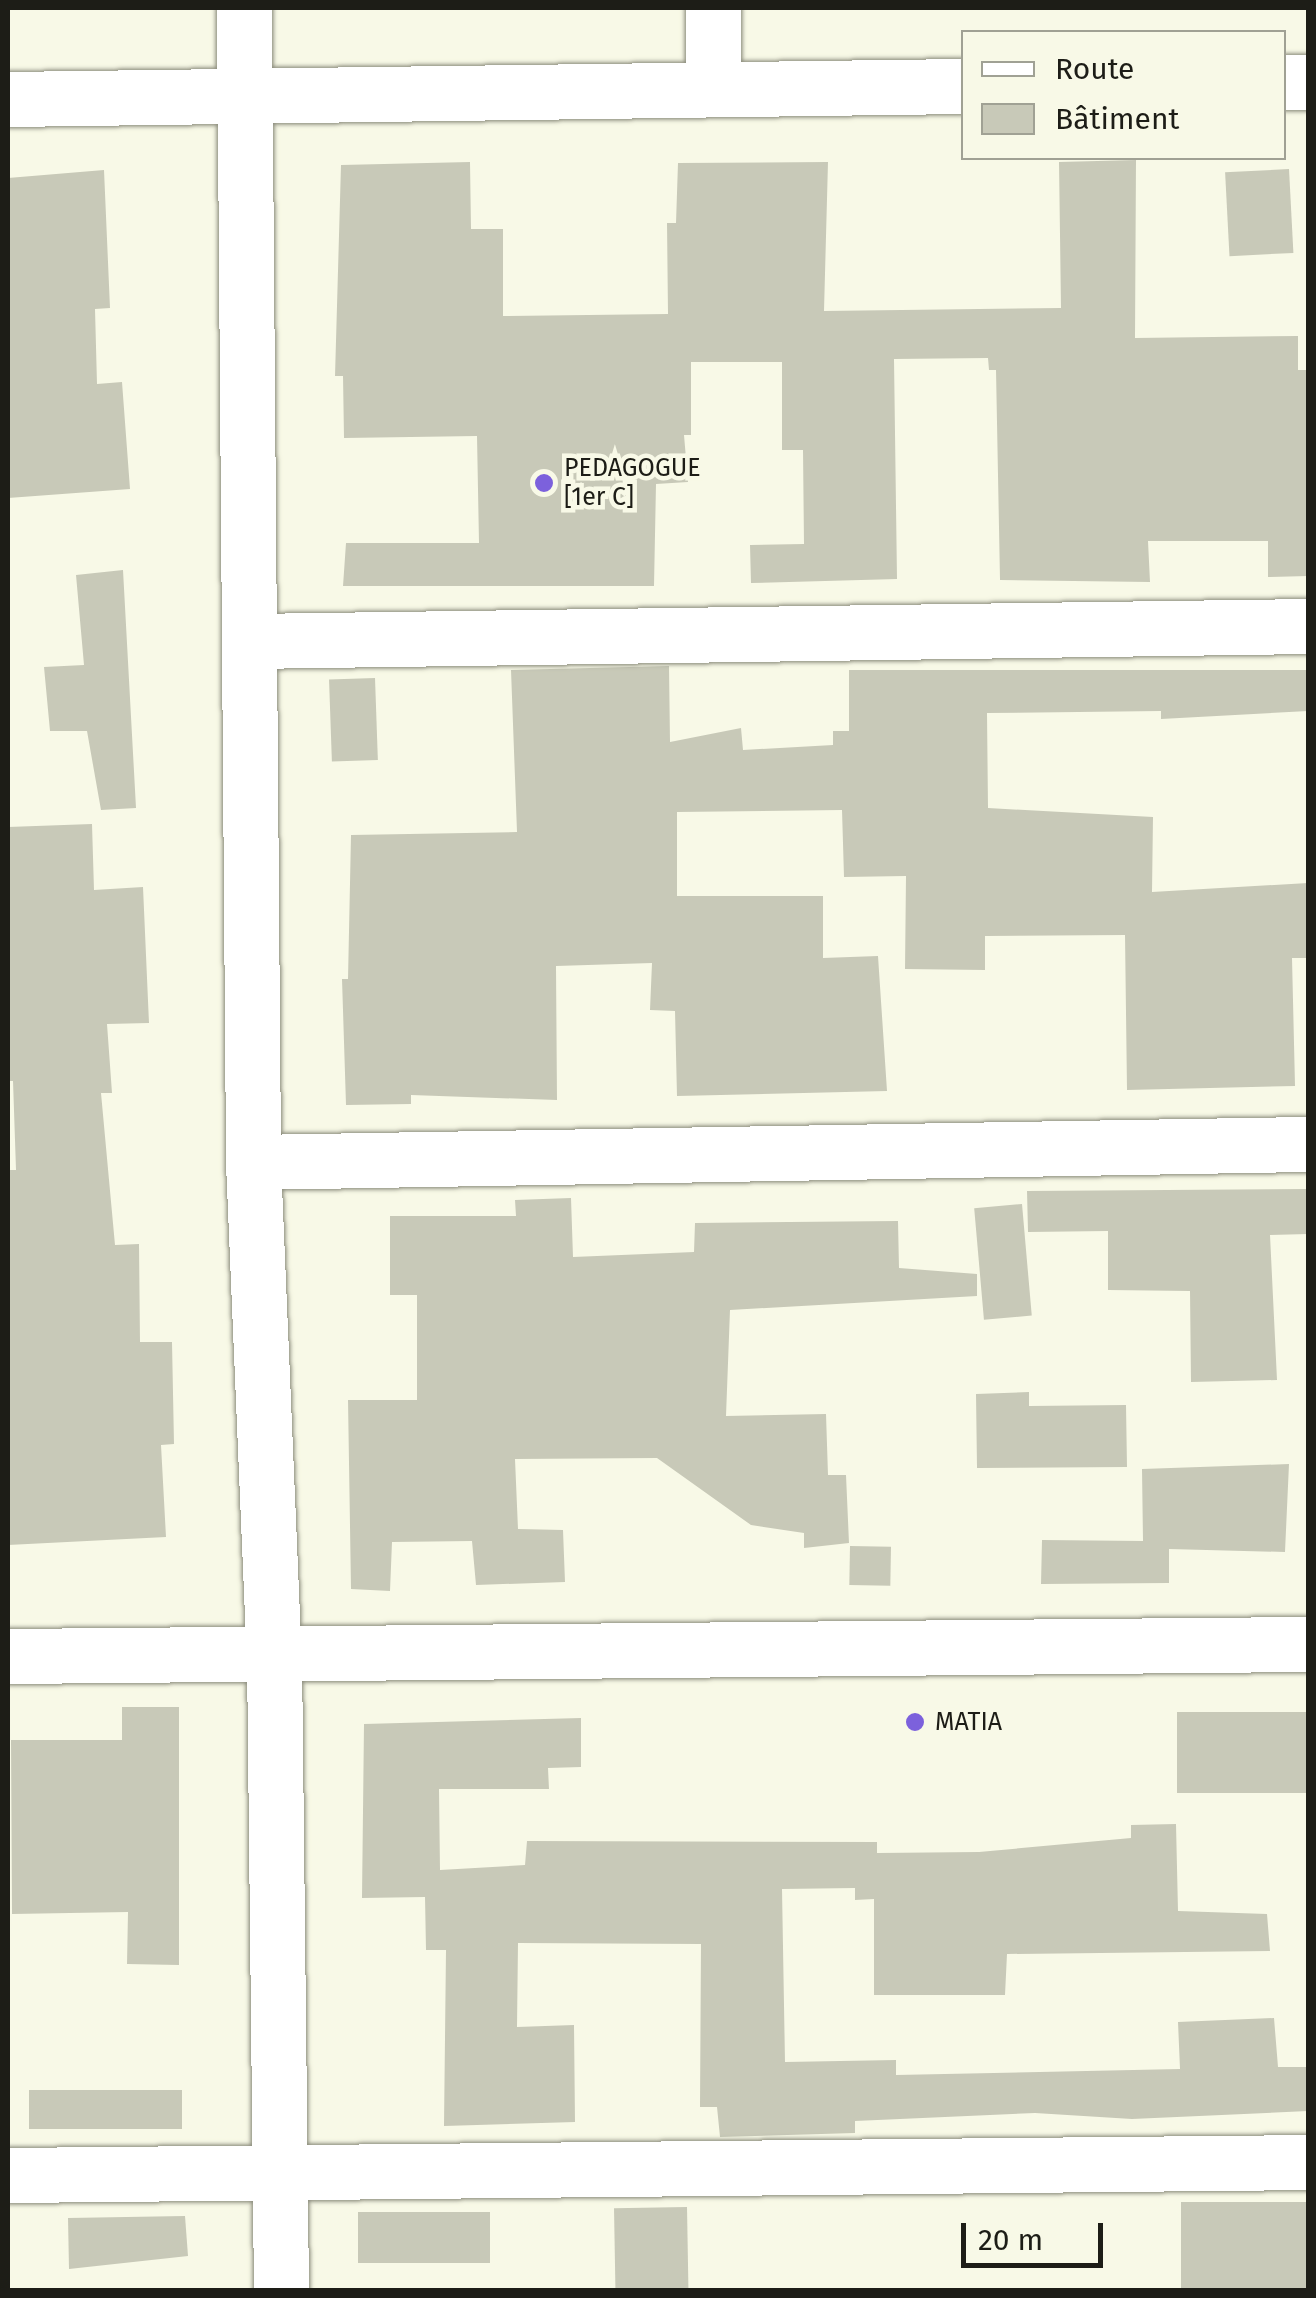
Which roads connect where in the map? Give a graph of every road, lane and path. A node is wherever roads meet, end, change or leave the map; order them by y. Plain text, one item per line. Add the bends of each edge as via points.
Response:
1 (244, 8) edge
2 (712, 8) edge
3 (961, 86) edge
4 (714, 89) junction
5 (246, 98) junction
6 (8, 99) edge
7 (1308, 626) edge
8 (249, 641) junction
9 (1308, 1144) edge
10 (253, 1162) junction
11 (1308, 1644) edge
12 (274, 1654) junction
13 (8, 1656) edge
14 (1308, 2162) edge
15 (284, 2172) junction
16 (8, 2176) edge
17 (281, 2290) edge

1 - 5 street
2 - 4 street
3 - 4 street
4 - 5 street
5 - 6 street
5 - 8 street
7 - 8 street
8 - 10 street
9 - 10 street
10 - 12 street
11 - 12 street
12 - 13 street
12 - 15 street
14 - 15 street
15 - 16 street
15 - 17 street

